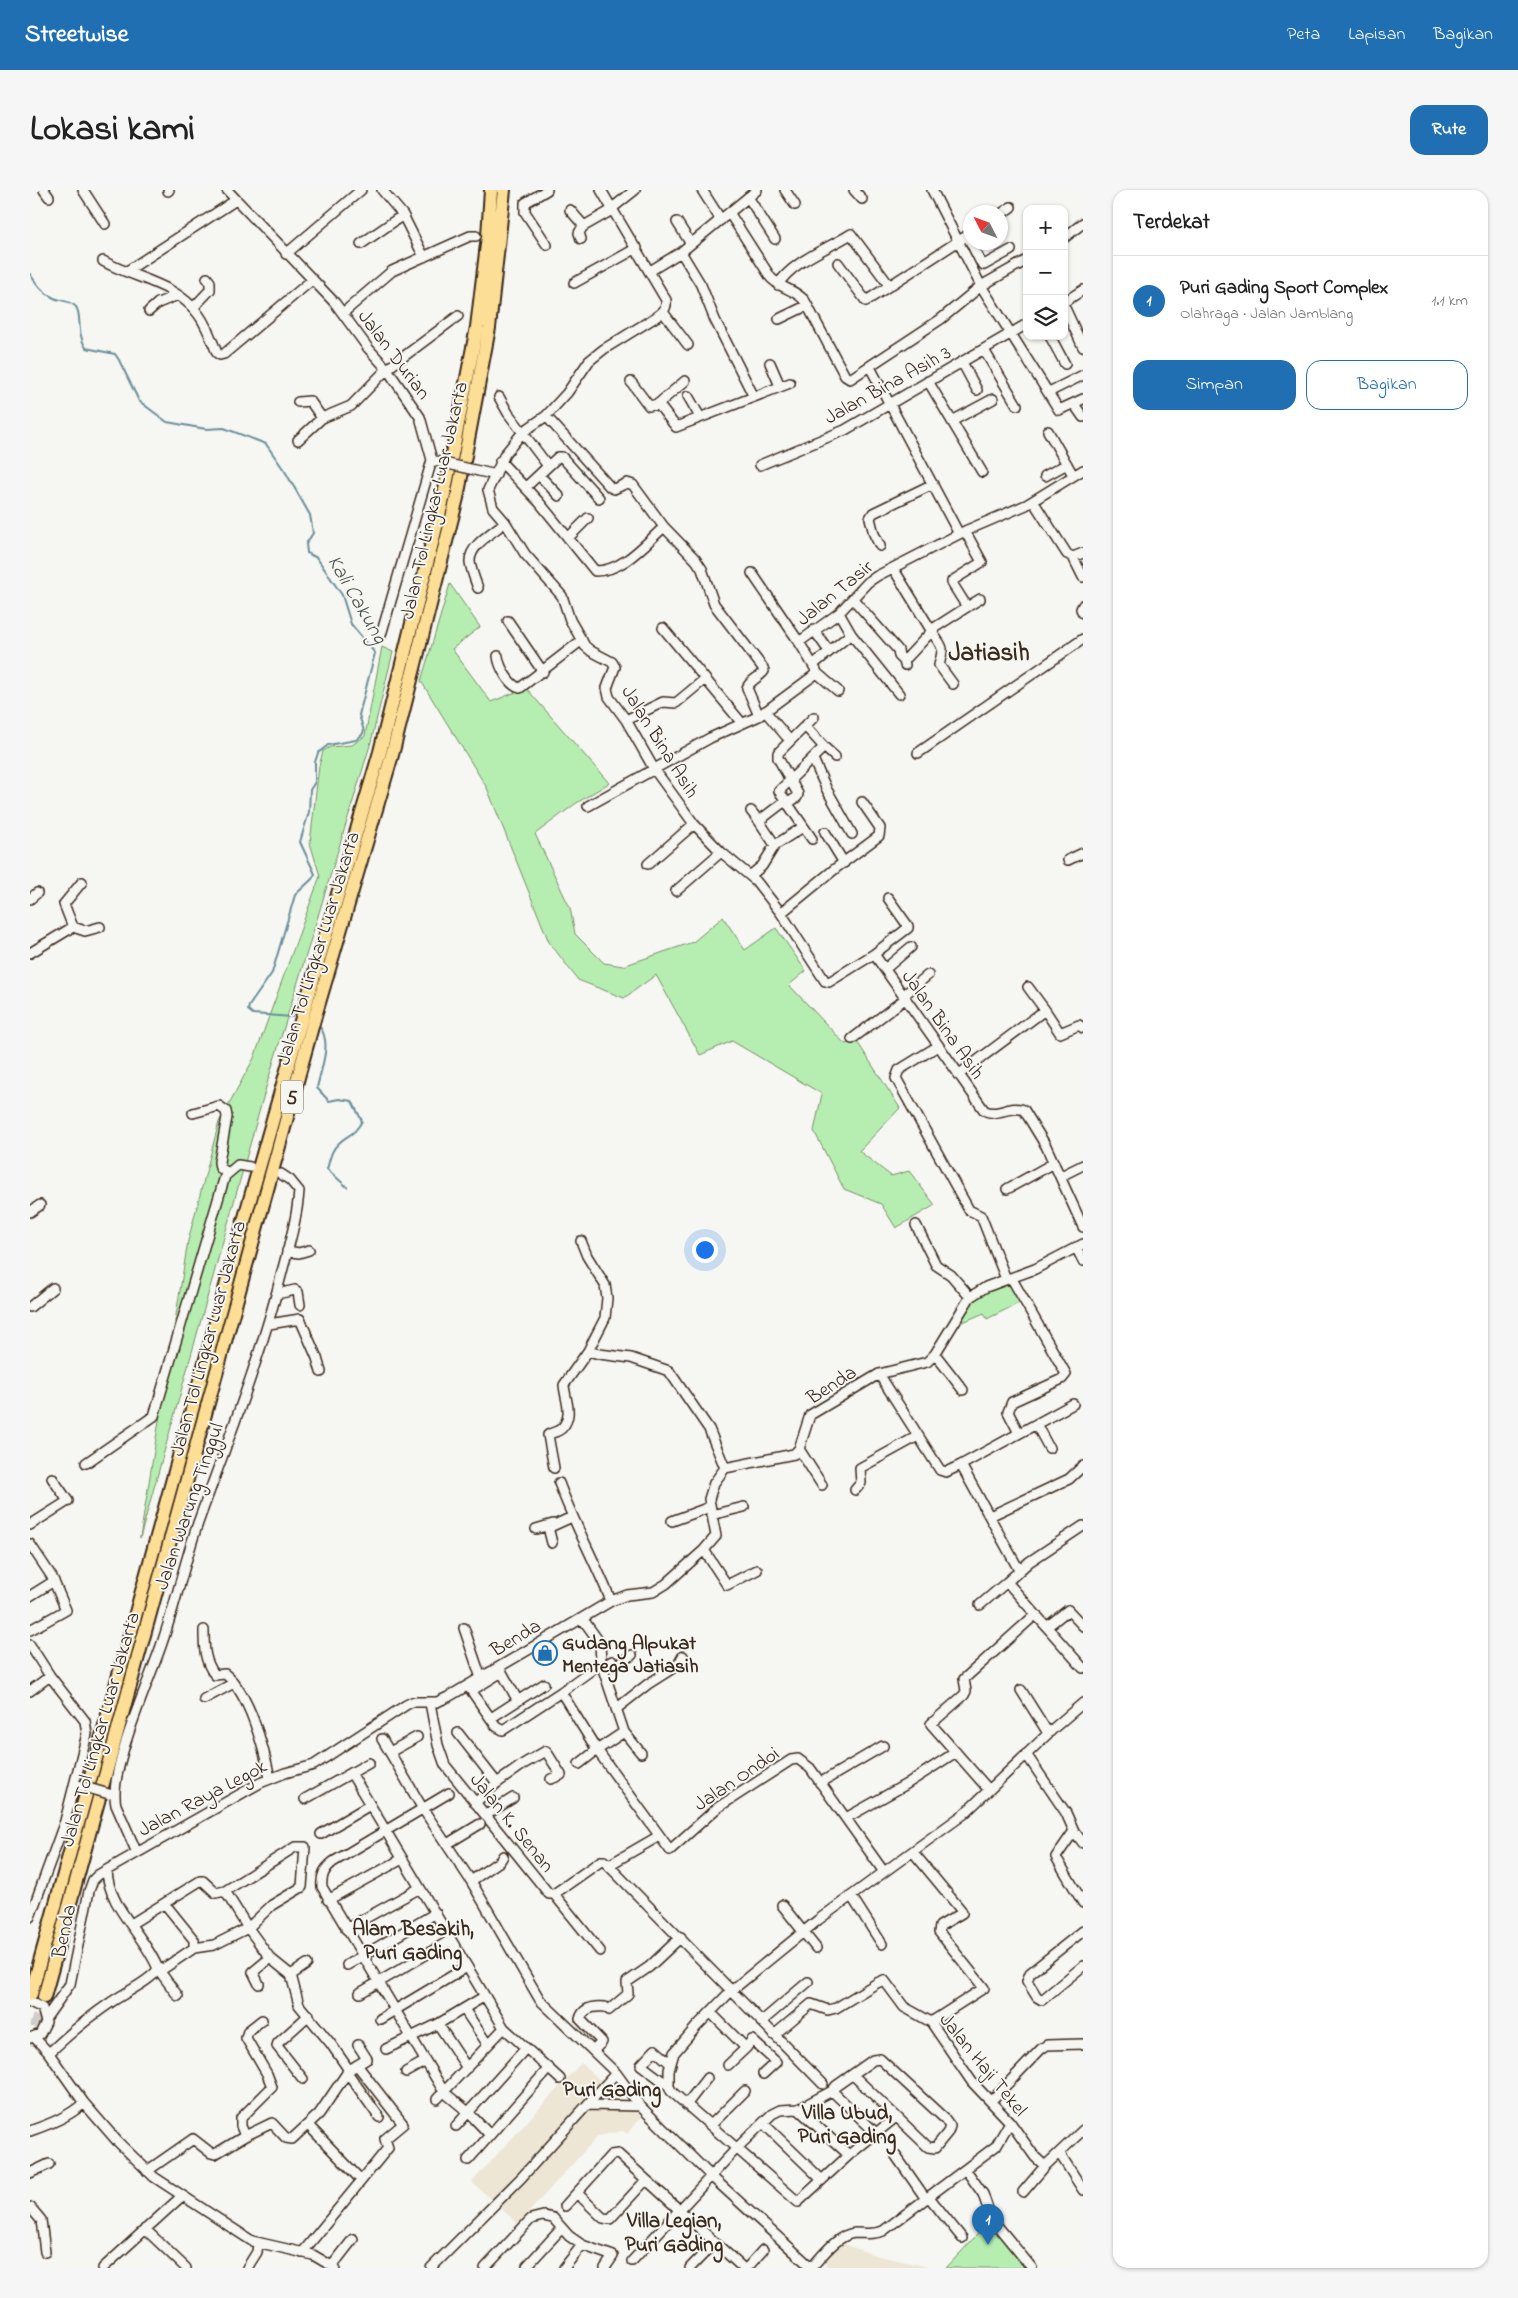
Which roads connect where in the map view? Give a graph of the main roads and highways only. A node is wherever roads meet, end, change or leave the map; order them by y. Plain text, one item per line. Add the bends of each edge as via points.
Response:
1 (491, 190) edge
2 (504, 190) edge
3 (37, 2000) edge

1 - 3 highway, Jalan Tol Lingkar Luar Jakarta / 5 via 477,327 444,495 380,752 253,1191
2 - 3 highway, Jalan Tol Lingkar Luar Jakarta / 5 via 490,328 457,498 392,755

